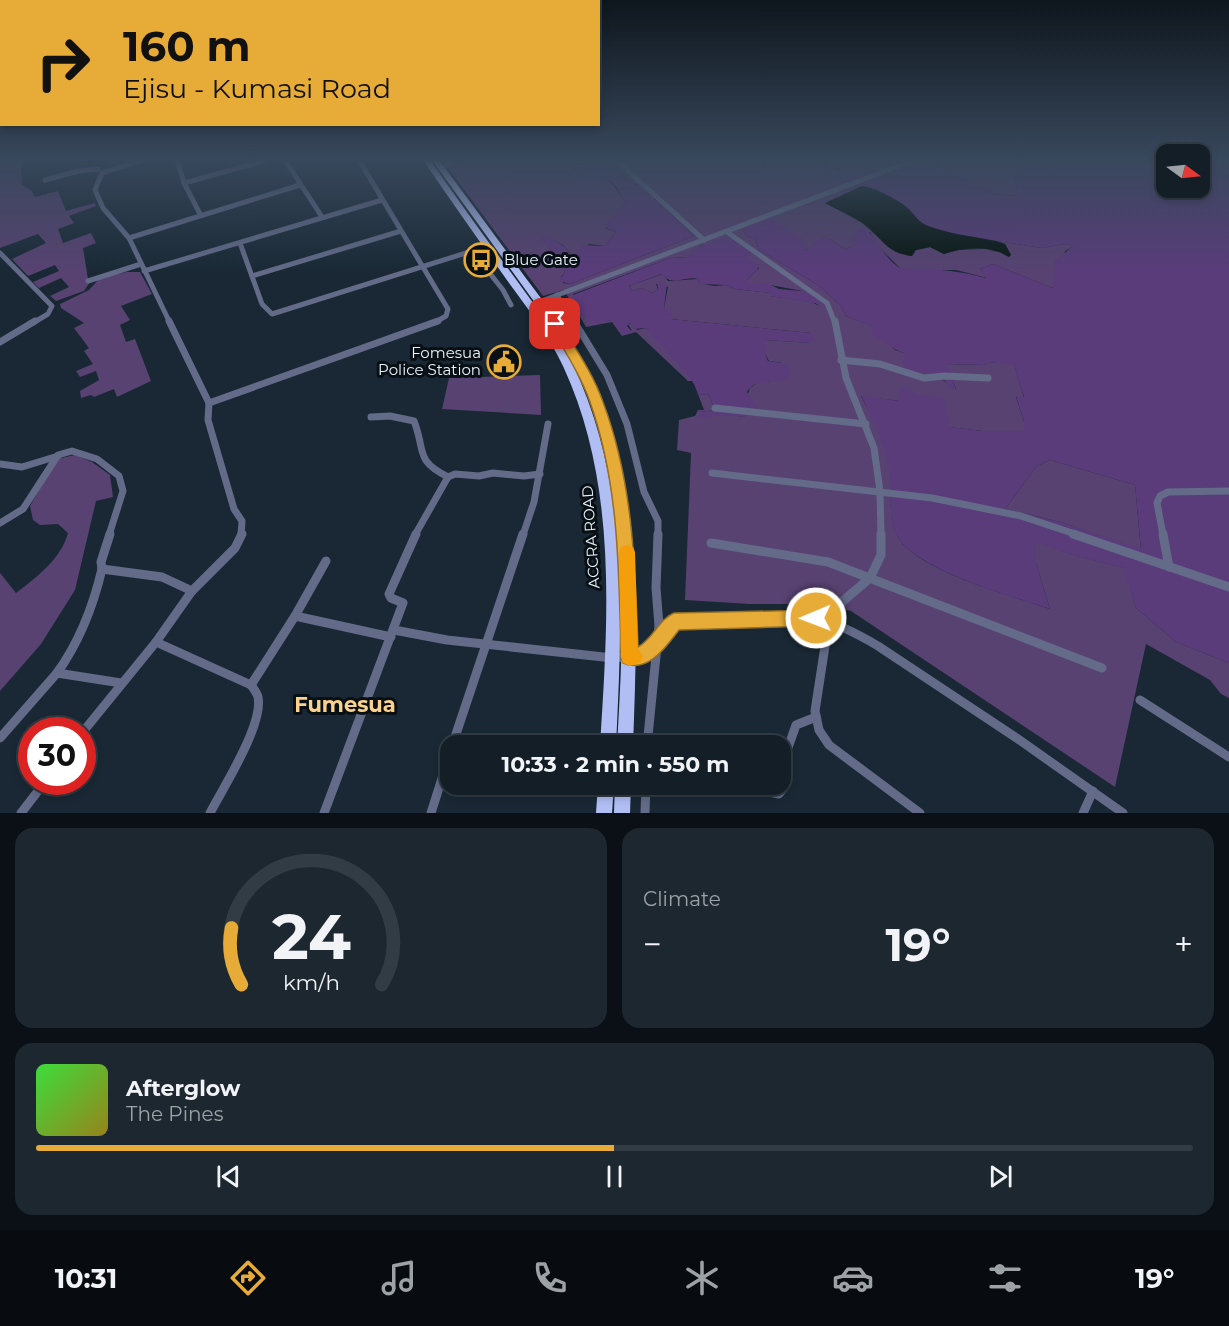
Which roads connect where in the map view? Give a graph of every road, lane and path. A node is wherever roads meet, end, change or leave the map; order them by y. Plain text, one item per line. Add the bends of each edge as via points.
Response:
1 (99, 198) edge
2 (192, 198) edge
3 (255, 198) edge
4 (309, 198) edge
5 (453, 198) edge
6 (463, 198) edge
7 (658, 198) edge
8 (816, 198) edge
9 (382, 200) joint
10 (200, 214) junction
11 (322, 217) junction
12 (401, 231) junction
13 (727, 232) junction
14 (129, 238) junction
15 (704, 240) junction
16 (240, 243) junction
17 (488, 246) junction
18 (472, 252) junction
19 (0, 253) edge
20 (141, 264) junction
21 (425, 268) junction
22 (144, 272) junction
23 (252, 276) junction
24 (88, 281) dead end
25 (557, 295) junction
26 (539, 302) junction
27 (511, 305) dead end
28 (0, 342) edge
29 (841, 360) junction
30 (988, 378) dead end
31 (209, 404) junction
32 (715, 408) dead end
33 (371, 417) dead end
34 (548, 424) dead end
35 (866, 424) junction
36 (58, 455) junction
37 (0, 464) edge
38 (712, 473) dead end
39 (540, 474) junction
40 (448, 477) junction
41 (880, 491) junction
42 (1229, 491) edge
43 (0, 523) edge
44 (711, 543) dead end
45 (326, 561) dead end
46 (1169, 567) junction
47 (102, 569) junction
48 (870, 578) junction
49 (1229, 587) edge
50 (192, 591) junction
51 (295, 616) junction
52 (829, 620) junction
53 (392, 634) junction
54 (156, 642) junction
55 (486, 643) junction
56 (656, 646) junction
57 (630, 657) junction
58 (613, 658) junction
59 (1102, 668) dead end
60 (57, 673) junction
61 (121, 683) junction
62 (251, 685) junction
63 (1140, 700) dead end
64 (94, 717) edge
65 (816, 717) junction
66 (456, 735) edge
67 (609, 735) edge
68 (626, 735) edge
69 (648, 735) edge
70 (0, 738) edge
71 (791, 739) edge
72 (1229, 757) edge
73 (440, 785) edge
74 (1093, 791) junction
75 (35, 795) edge
76 (605, 795) edge
77 (623, 795) edge
78 (646, 795) edge
79 (21, 813) edge
80 (210, 813) edge
81 (324, 813) edge
82 (431, 813) edge
83 (604, 813) edge
84 (622, 813) edge
85 (645, 813) edge
86 (920, 813) edge
87 (1083, 813) edge
88 (1123, 813) edge

1 - 14 street
2 - 10 street
3 - 10 street
4 - 11 street
5 - 17 highway, ACCRA ROAD
6 - 26 highway
7 - 15 street
8 - 13 street
9 - 11 street
9 - 12 street
10 - 14 street
11 - 16 street
12 - 21 street
12 - 23 street
13 - 15 street
13 - 29 street via 827,303 834,316
14 - 20 street
15 - 25 street
16 - 22 street
16 - 23 street
17 - 18 street
17 - 58 highway, ACCRA ROAD via 559,348 595,433 610,509
18 - 21 street
18 - 27 street
19 - 28 street via 52,306 48,314
20 - 22 street
20 - 24 street
21 - 23 street via 272,314 262,304
21 - 31 street via 448,309 439,321
22 - 31 street
25 - 26 street
25 - 56 street via 607,375 627,424 644,492 658,521
26 - 57 highway via 581,367 597,402 616,471 626,535
29 - 30 street via 880,364 924,378
29 - 35 street
31 - 50 street via 208,420 243,532 235,548
32 - 35 street
33 - 40 street via 414,421 421,457 430,469
34 - 39 street
35 - 41 street
36 - 37 street via 24,466 7,468
36 - 43 street via 23,509
36 - 47 street via 72,451 98,459 119,476 123,491
38 - 41 street
39 - 40 street
39 - 55 street
40 - 53 street via 409,546 389,594 403,603
41 - 46 street via 1021,516
41 - 48 street via 880,555
42 - 46 street via 1168,492 1160,496 1156,503
44 - 48 street via 806,557
45 - 51 street
46 - 49 street
47 - 50 street via 162,577
47 - 60 street via 92,613 81,638
48 - 52 street via 843,601
48 - 59 street
50 - 54 street
51 - 53 street
51 - 62 street
52 - 56 street via 674,622
52 - 65 street
52 - 74 street via 939,686
53 - 55 street
53 - 81 street
54 - 61 street
54 - 62 street
55 - 58 street
55 - 66 street
56 - 57 street
56 - 69 street
57 - 58 street
57 - 68 highway
58 - 67 highway, ACCRA ROAD
60 - 61 street
60 - 70 street
61 - 64 street
62 - 80 street via 258,698 254,722
63 - 72 street
65 - 71 street via 796,725
65 - 86 street via 829,745
73 - 82 street
74 - 87 street
74 - 88 street
75 - 79 street
76 - 83 highway
77 - 84 highway
78 - 85 street

